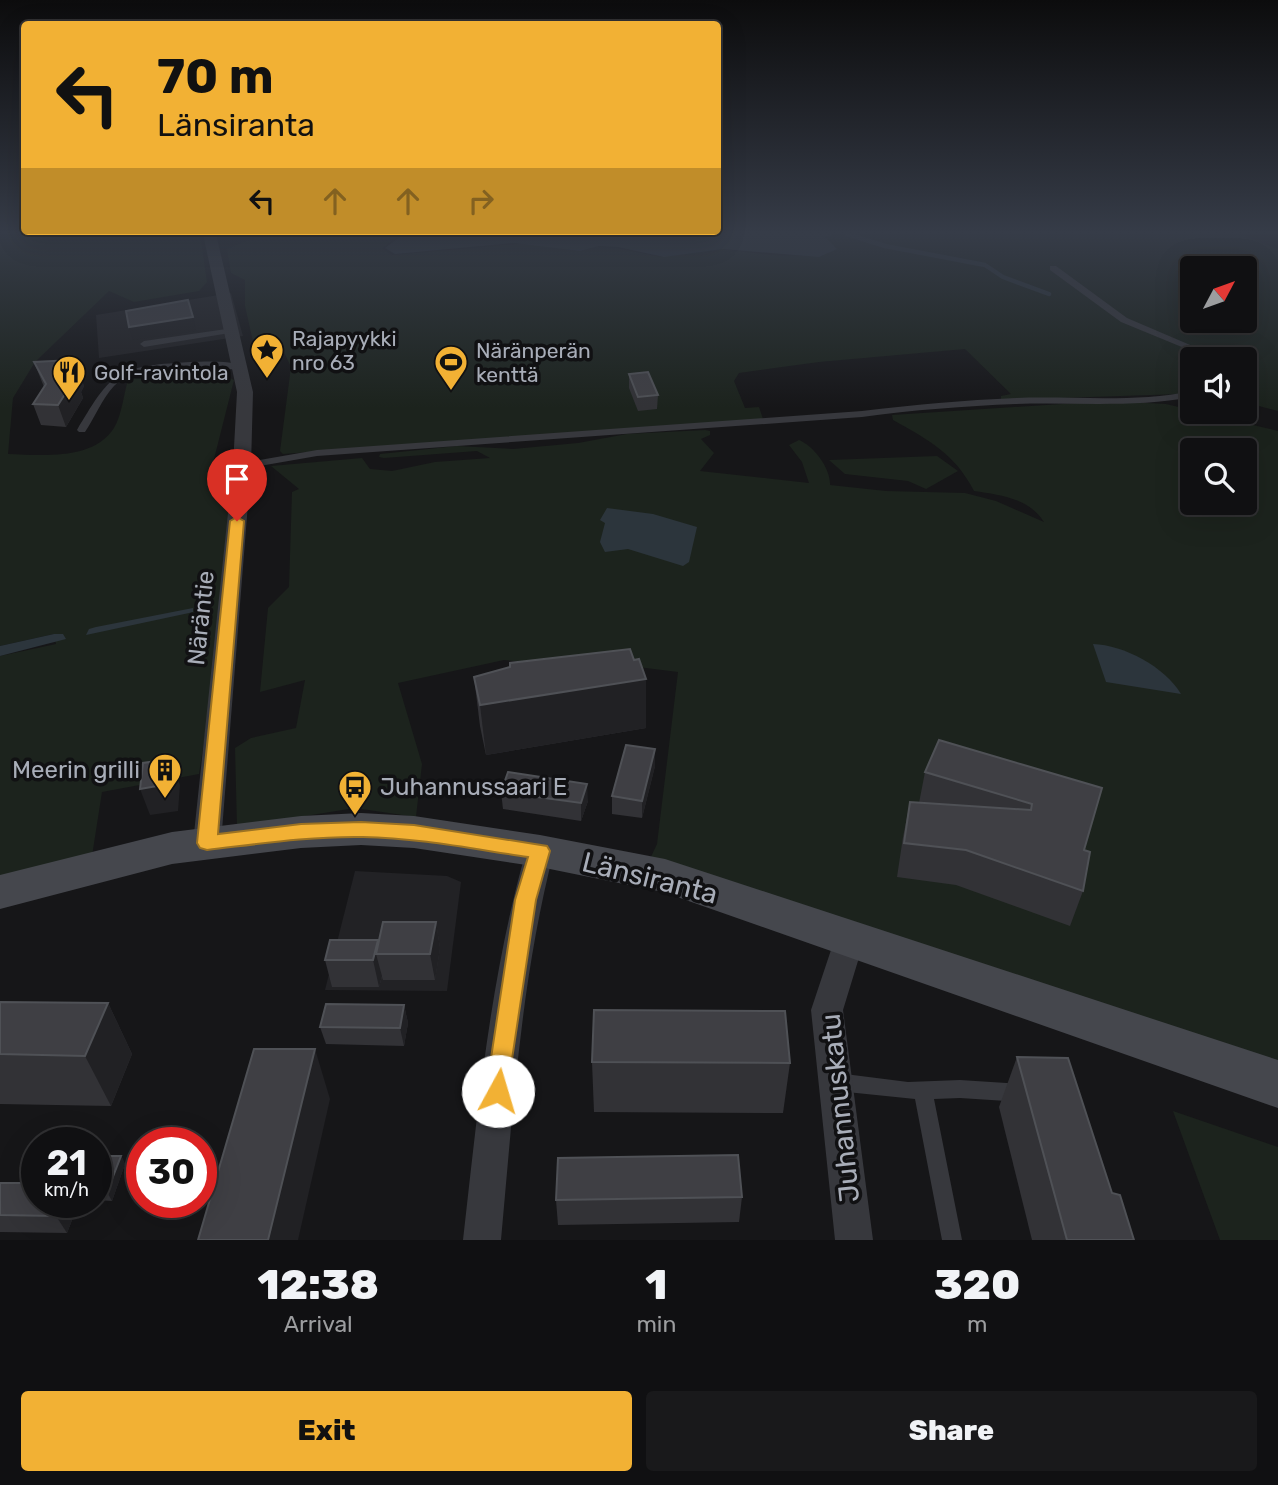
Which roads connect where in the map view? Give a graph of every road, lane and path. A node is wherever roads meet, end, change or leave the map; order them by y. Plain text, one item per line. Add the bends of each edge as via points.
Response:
1 (223, 292) edge
2 (1086, 292) edge
3 (233, 330) junction
4 (144, 344) dead end
5 (1190, 347) edge
6 (240, 367) junction
7 (1180, 396) edge
8 (82, 430) dead end
9 (242, 466) junction
10 (207, 843) junction
11 (540, 851) junction
12 (0, 892) edge
13 (850, 939) junction
14 (835, 1082) junction
15 (1278, 1084) edge
16 (923, 1090) junction
17 (1042, 1095) edge
18 (482, 1240) edge
19 (854, 1240) edge
20 (952, 1240) edge

1 - 3 street, Näräntie
2 - 5 lane via 1124,320
3 - 4 lane
3 - 6 street, Näräntie
6 - 8 lane via 209,364 130,372 116,379
6 - 9 street, Näräntie via 245,392
7 - 9 lane via 926,406 317,453
9 - 10 street, Näräntie
10 - 11 street, Länsiranta via 361,829
10 - 12 street, Länsiranta
11 - 13 street, Länsiranta via 665,876
11 - 18 street via 525,900 503,1041
13 - 14 street, Juhannuskatu via 827,1010
13 - 15 street, Länsiranta
14 - 16 lane
14 - 19 street, Juhannuskatu
16 - 17 lane
16 - 20 lane

